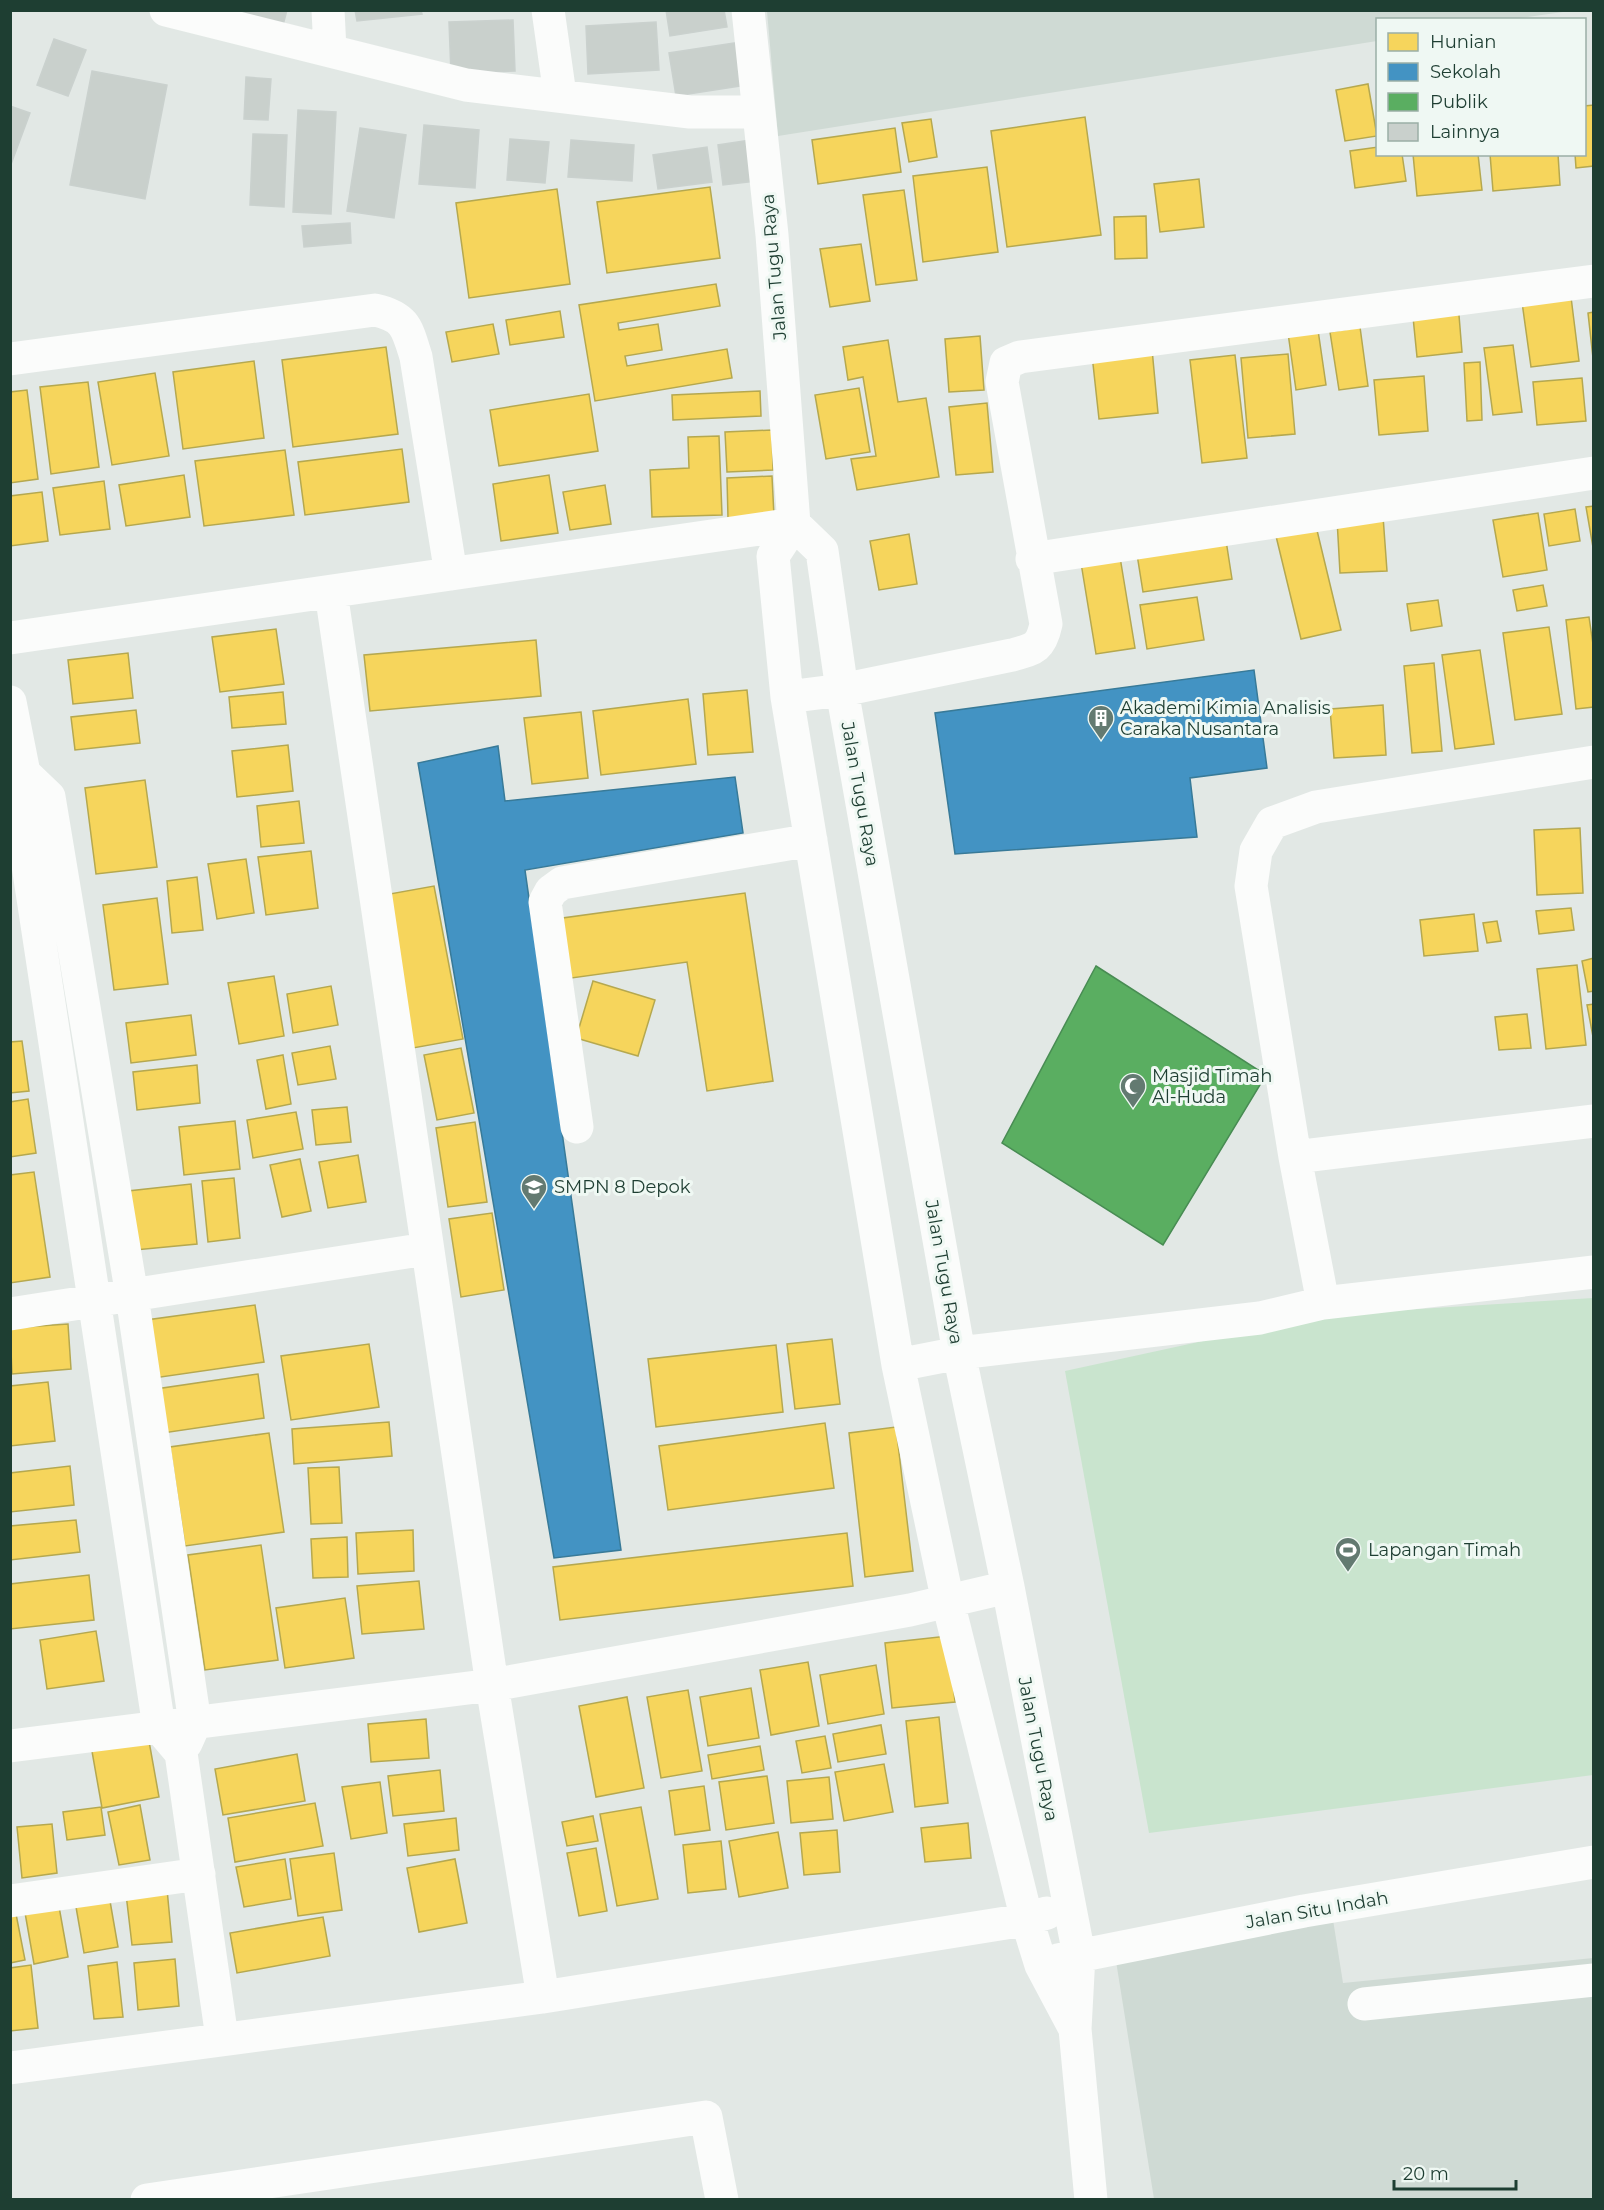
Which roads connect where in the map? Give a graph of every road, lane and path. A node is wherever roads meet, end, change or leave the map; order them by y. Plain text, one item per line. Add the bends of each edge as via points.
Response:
1 (166, 10) edge
2 (328, 10) edge
3 (548, 10) edge
4 (748, 10) edge
5 (330, 50) junction
6 (560, 96) junction
7 (758, 112) junction
8 (1593, 281) edge
9 (10, 359) edge
10 (1593, 473) edge
11 (794, 524) junction
12 (1032, 559) junction
13 (451, 574) junction
14 (331, 592) junction
15 (10, 638) edge
16 (842, 690) junction
17 (788, 697) junction
18 (10, 702) edge
19 (1593, 762) edge
20 (24, 773) junction
21 (811, 840) junction
22 (1593, 1121) edge
23 (577, 1127) dead end
24 (1295, 1157) junction
25 (426, 1249) junction
26 (1593, 1272) edge
27 (132, 1296) junction
28 (95, 1302) junction
29 (1323, 1303) junction
30 (10, 1314) edge
31 (959, 1353) junction
32 (898, 1365) junction
33 (1008, 1587) junction
34 (948, 1602) junction
35 (492, 1685) junction
36 (195, 1723) junction
37 (159, 1727) junction
38 (10, 1746) edge
39 (181, 1753) junction
40 (1593, 1862) edge
41 (199, 1874) junction
42 (10, 1901) edge
43 (1048, 1914) junction
44 (1079, 1955) junction
45 (1041, 1965) junction
46 (1593, 1980) edge
47 (543, 1996) junction
48 (1364, 2004) dead end
49 (1075, 2029) junction
50 (222, 2038) junction
51 (10, 2068) edge
52 (147, 2199) edge
53 (722, 2199) edge
54 (1091, 2199) edge

1 - 5 street
2 - 5 street
3 - 6 street
4 - 7 street, Jalan Tugu Raya
5 - 6 street via 466,85
6 - 7 street via 690,112
7 - 11 street, Jalan Tugu Raya via 772,235
8 - 12 street via 1032,355 1006,363 1002,382
9 - 13 street via 375,310 395,314 408,330 416,357
10 - 12 street
11 - 13 street
11 - 16 street, Jalan Tugu Raya via 822,551
11 - 17 street, Jalan Tugu Raya via 773,556
12 - 16 street via 1046,624 1042,640 1033,649
13 - 14 street
14 - 15 street
14 - 25 street
16 - 17 street
16 - 31 street, Jalan Tugu Raya
17 - 21 street, Jalan Tugu Raya
18 - 20 street
19 - 24 street via 1316,807 1272,823 1256,851 1251,886
20 - 27 street via 49,797
20 - 28 street via 19,806
21 - 23 street via 562,883 551,891 545,902
21 - 32 street, Jalan Tugu Raya
22 - 24 street
24 - 29 street
25 - 27 street
25 - 35 street
26 - 29 street
27 - 28 street
27 - 36 street
28 - 30 street
28 - 37 street
29 - 31 street via 1260,1318
31 - 32 street
31 - 33 street, Jalan Tugu Raya
32 - 34 street, Jalan Tugu Raya
33 - 34 street
33 - 43 street, Jalan Tugu Raya
34 - 35 street
34 - 43 street, Jalan Tugu Raya
35 - 36 street
35 - 47 street
36 - 37 street
36 - 39 street
37 - 38 street
37 - 39 street
39 - 41 street
40 - 44 street, Jalan Situ Indah via 1304,1911
41 - 42 street
41 - 50 street
43 - 44 street, Jalan Tugu Raya
43 - 45 street, Jalan Tugu Raya
43 - 47 street
44 - 45 street, Jalan Situ Indah
44 - 49 street, Jalan Tugu Raya
45 - 49 street, Jalan Tugu Raya
46 - 48 street
47 - 50 street
49 - 54 street, Jalan Tugu Raya
50 - 51 street
52 - 53 street via 706,2117

